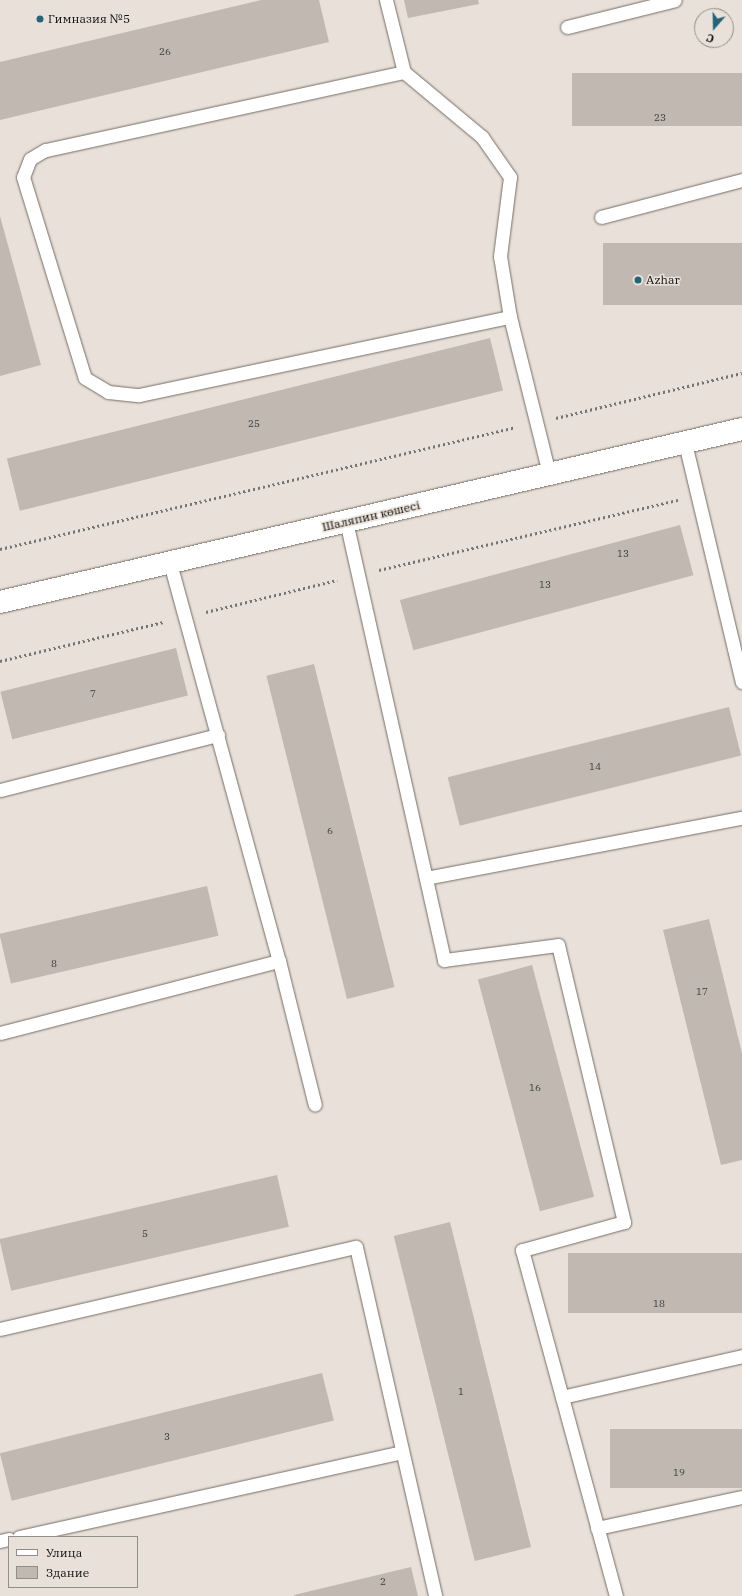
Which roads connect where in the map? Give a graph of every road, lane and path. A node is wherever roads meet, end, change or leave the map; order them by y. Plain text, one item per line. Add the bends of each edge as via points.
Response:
1 (386, 0) edge
2 (675, 0) edge
3 (567, 27) dead end
4 (404, 72) junction
5 (742, 180) edge
6 (601, 217) dead end
7 (510, 317) junction
8 (742, 373) edge
9 (536, 422) junction
10 (742, 429) edge
11 (685, 443) junction
12 (549, 474) junction
13 (661, 503) dead end
14 (346, 521) junction
15 (0, 549) edge
16 (170, 563) junction
17 (358, 575) junction
18 (0, 602) edge
19 (185, 617) junction
20 (0, 661) edge
21 (742, 682) edge
22 (218, 735) junction
23 (0, 790) edge
24 (742, 818) edge
25 (426, 878) junction
26 (279, 961) junction
27 (0, 1033) edge
28 (315, 1105) dead end
29 (0, 1329) edge
30 (742, 1356) edge
31 (562, 1397) junction
32 (402, 1452) junction
33 (742, 1497) edge
34 (597, 1528) junction
35 (24, 1536) edge
36 (435, 1596) edge
37 (616, 1596) edge

1 - 4 lane
2 - 3 lane
4 - 7 lane via 482,137 510,177 500,256
4 - 7 lane via 45,150 30,159 23,177 85,378 108,392 139,395
5 - 6 lane
7 - 9 lane
8 - 9 path
9 - 12 lane
9 - 15 path
10 - 11 main road, Шаляпин көшесі
11 - 12 main road, Шаляпин көшесі
11 - 21 lane
12 - 14 main road, Шаляпин көшесі
13 - 17 path
14 - 16 main road, Шаляпин көшесі
14 - 17 lane
16 - 18 main road, Шаляпин көшесі
16 - 19 lane
17 - 19 path
17 - 25 lane
19 - 20 path
19 - 22 lane
22 - 23 lane
22 - 26 lane
24 - 25 lane
25 - 31 lane via 444,960 558,945 624,1222 522,1250
26 - 27 lane
26 - 28 lane
29 - 32 lane via 356,1247
30 - 31 lane
31 - 34 lane
32 - 35 lane
32 - 36 lane
33 - 34 lane
34 - 37 lane

